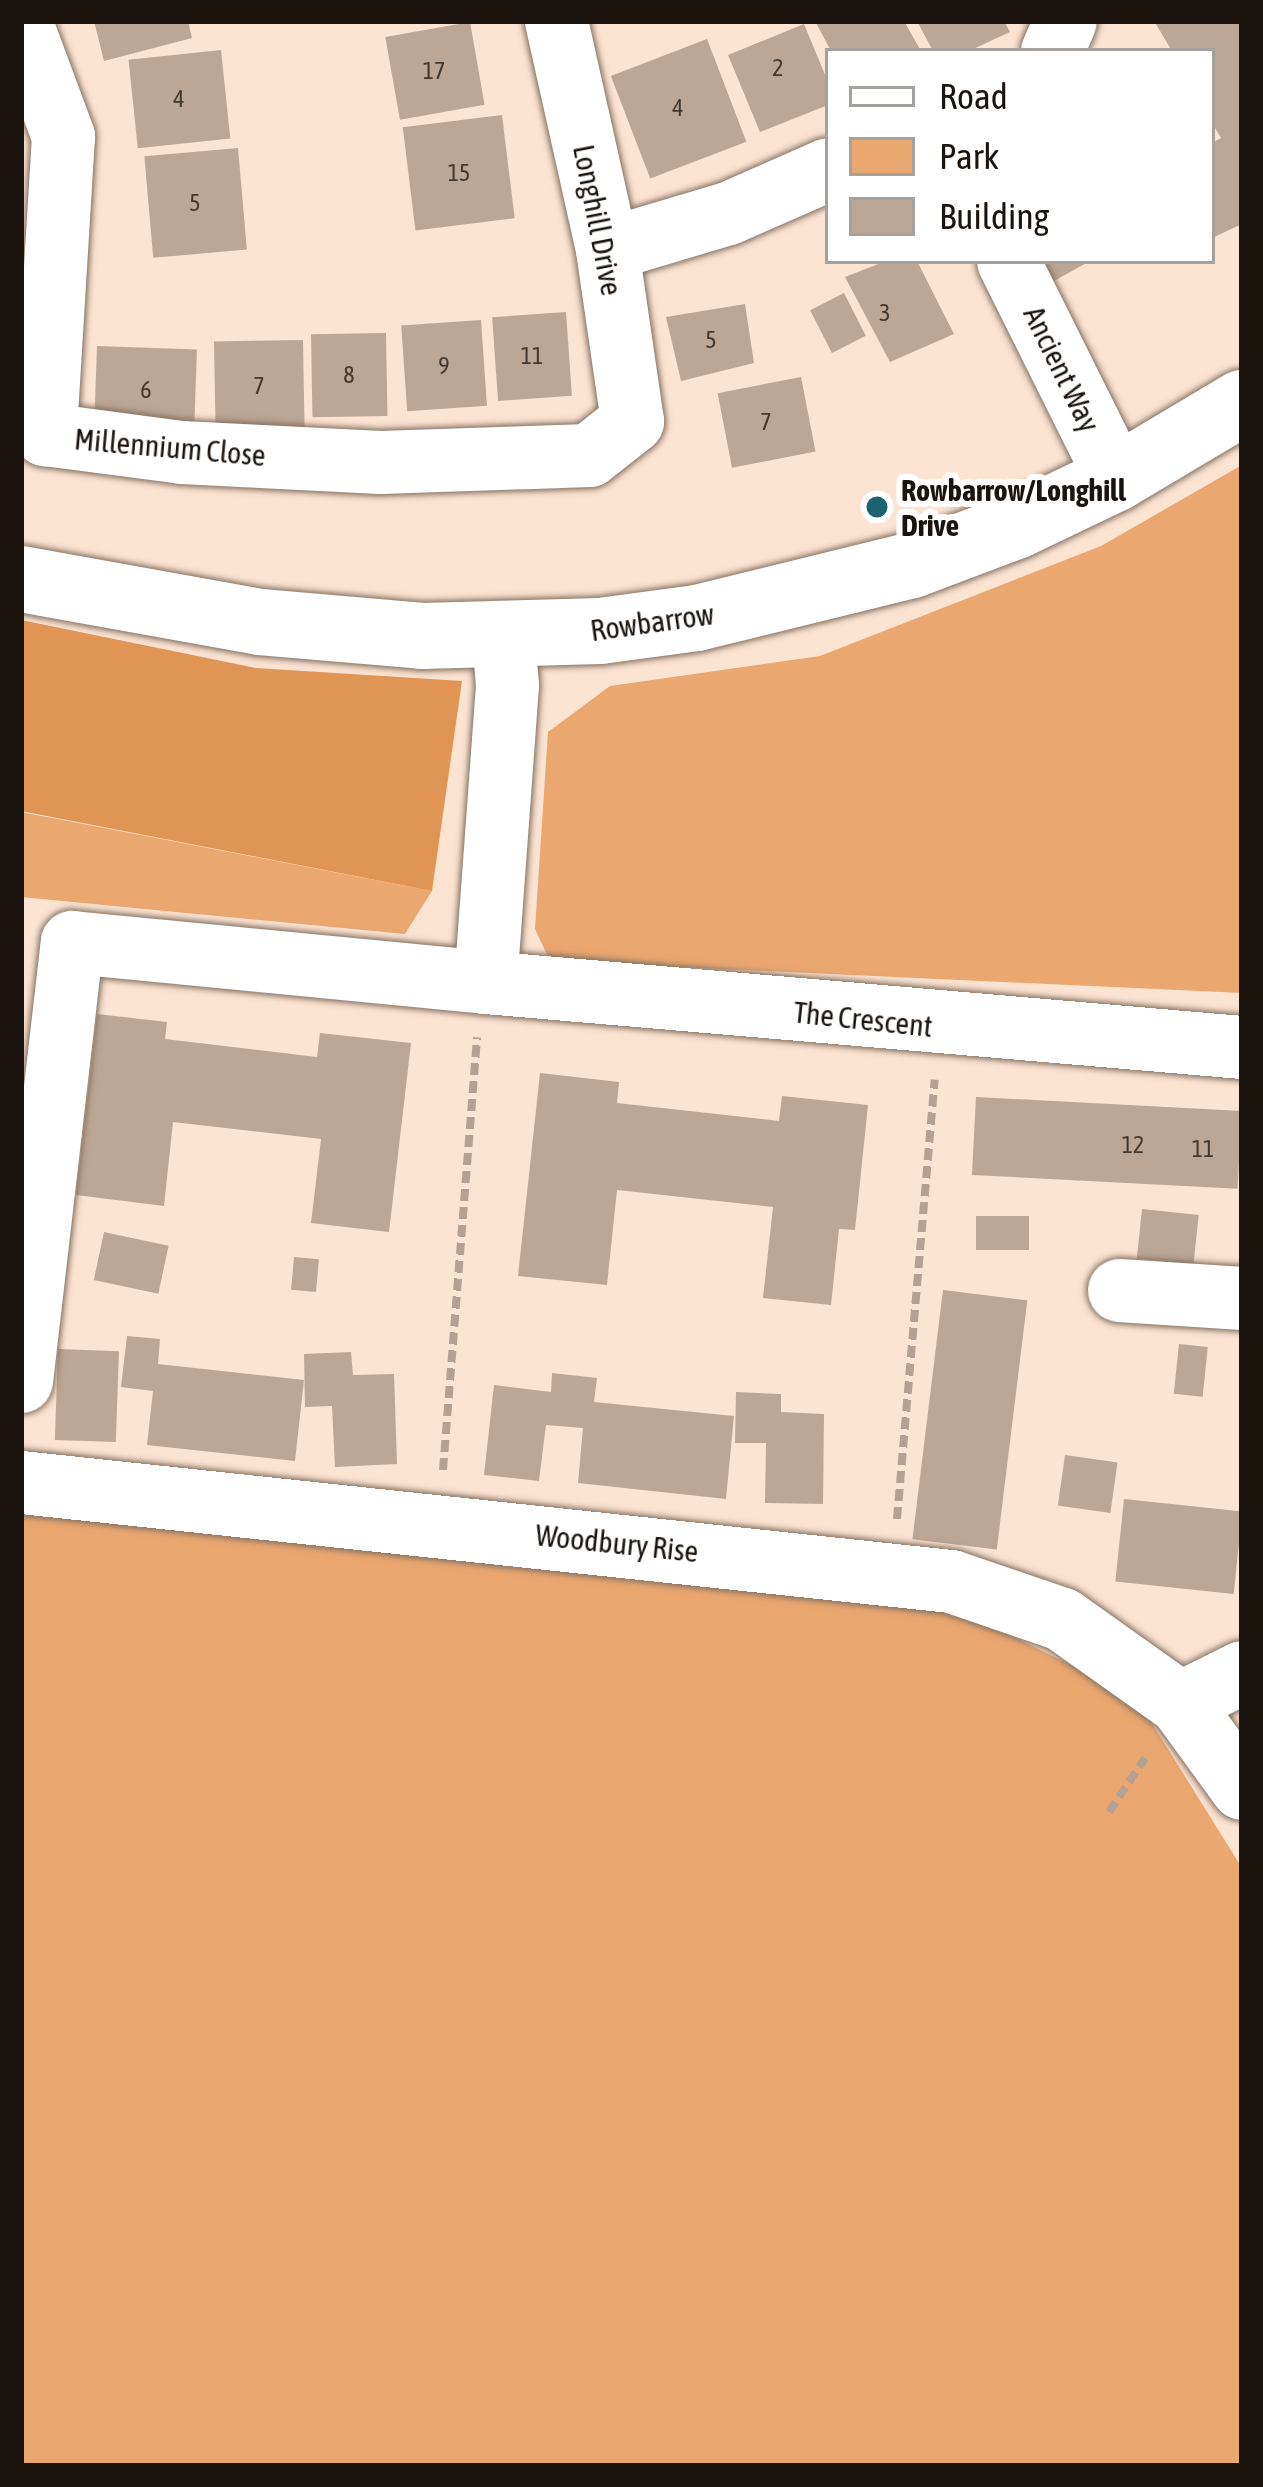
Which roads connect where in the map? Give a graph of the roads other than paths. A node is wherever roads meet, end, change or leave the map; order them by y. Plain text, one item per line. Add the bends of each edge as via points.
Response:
1 (556, 21) edge
2 (21, 23) edge
3 (825, 171) edge
4 (607, 249) junction
5 (1009, 264) edge
6 (1242, 403) edge
7 (632, 421) joint
8 (1116, 478) junction
9 (21, 579) edge
10 (503, 637) junction
11 (485, 982) junction
12 (1242, 1047) edge
13 (1119, 1290) dead end
14 (1242, 1298) edge
15 (21, 1381) edge
16 (21, 1481) edge
17 (1242, 1672) edge
18 (1180, 1703) junction
19 (1242, 1788) edge

1 - 4 street, Longhill Drive
2 - 7 street, Millennium Close via 63,136 45,434 181,452 380,462 589,455
3 - 4 street via 728,213
4 - 7 street, Longhill Drive
5 - 8 street, Ancient Way
6 - 8 street, Rowbarrow
8 - 10 street, Rowbarrow via 954,549 806,596 678,621
9 - 10 street, Rowbarrow via 300,627
10 - 11 street via 507,685
11 - 12 street, The Crescent
11 - 15 street, The Crescent via 72,942
13 - 14 street
16 - 18 street, Woodbury Rise via 951,1581 1063,1619
17 - 18 street
18 - 19 street, Woodbury Rise

